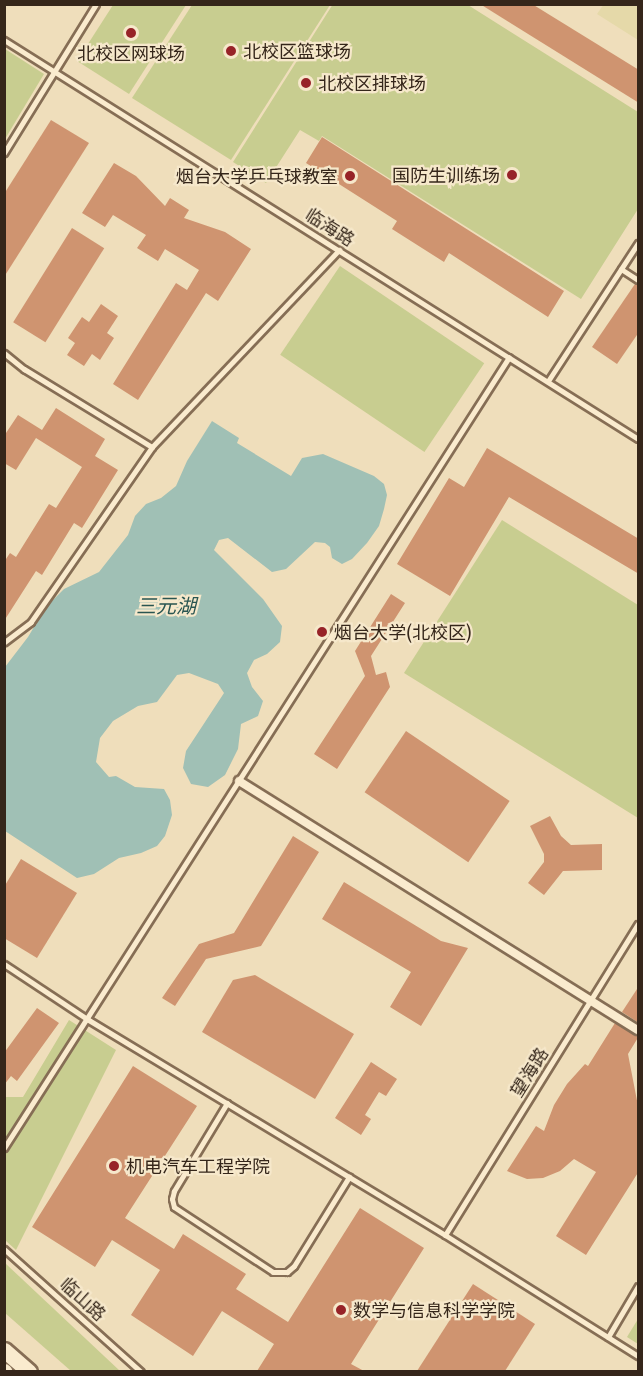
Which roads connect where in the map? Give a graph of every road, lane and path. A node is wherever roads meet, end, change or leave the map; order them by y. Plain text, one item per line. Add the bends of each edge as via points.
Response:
1 (96, 4) edge
2 (4, 40) edge
3 (54, 71) junction
4 (4, 153) edge
5 (639, 243) edge
6 (339, 250) junction
7 (621, 269) junction
8 (639, 280) edge
9 (4, 353) edge
10 (509, 357) junction
11 (548, 381) junction
12 (639, 439) edge
13 (152, 447) junction
14 (4, 642) edge
15 (238, 781) junction
16 (639, 924) edge
17 (4, 964) edge
18 (591, 1000) junction
19 (87, 1019) junction
20 (639, 1030) edge
21 (227, 1103) junction
22 (4, 1148) edge
23 (349, 1177) junction
24 (445, 1235) junction
25 (4, 1249) edge
26 (639, 1286) edge
27 (608, 1337) junction
28 (4, 1350) edge
29 (639, 1356) edge
30 (29, 1371) edge
31 (141, 1371) edge

1 - 3 lane
2 - 3 lane, 临海路
3 - 4 lane
3 - 6 lane, 临海路
5 - 7 lane
6 - 10 lane, 临海路
6 - 13 lane
7 - 8 lane
7 - 11 lane
9 - 13 lane
10 - 11 lane, 临海路
10 - 15 lane
11 - 12 lane, 临海路
13 - 14 lane via 31,622
15 - 18 street
15 - 19 lane
16 - 18 lane, 望海路
17 - 19 lane
18 - 20 street
18 - 24 lane, 望海路
19 - 21 lane
19 - 22 lane
21 - 23 lane
21 - 23 lane via 172,1199 179,1213 273,1272 287,1272 294,1266
23 - 24 lane
24 - 27 lane
25 - 31 lane, 临山路
26 - 27 lane
27 - 29 lane
28 - 30 main road

